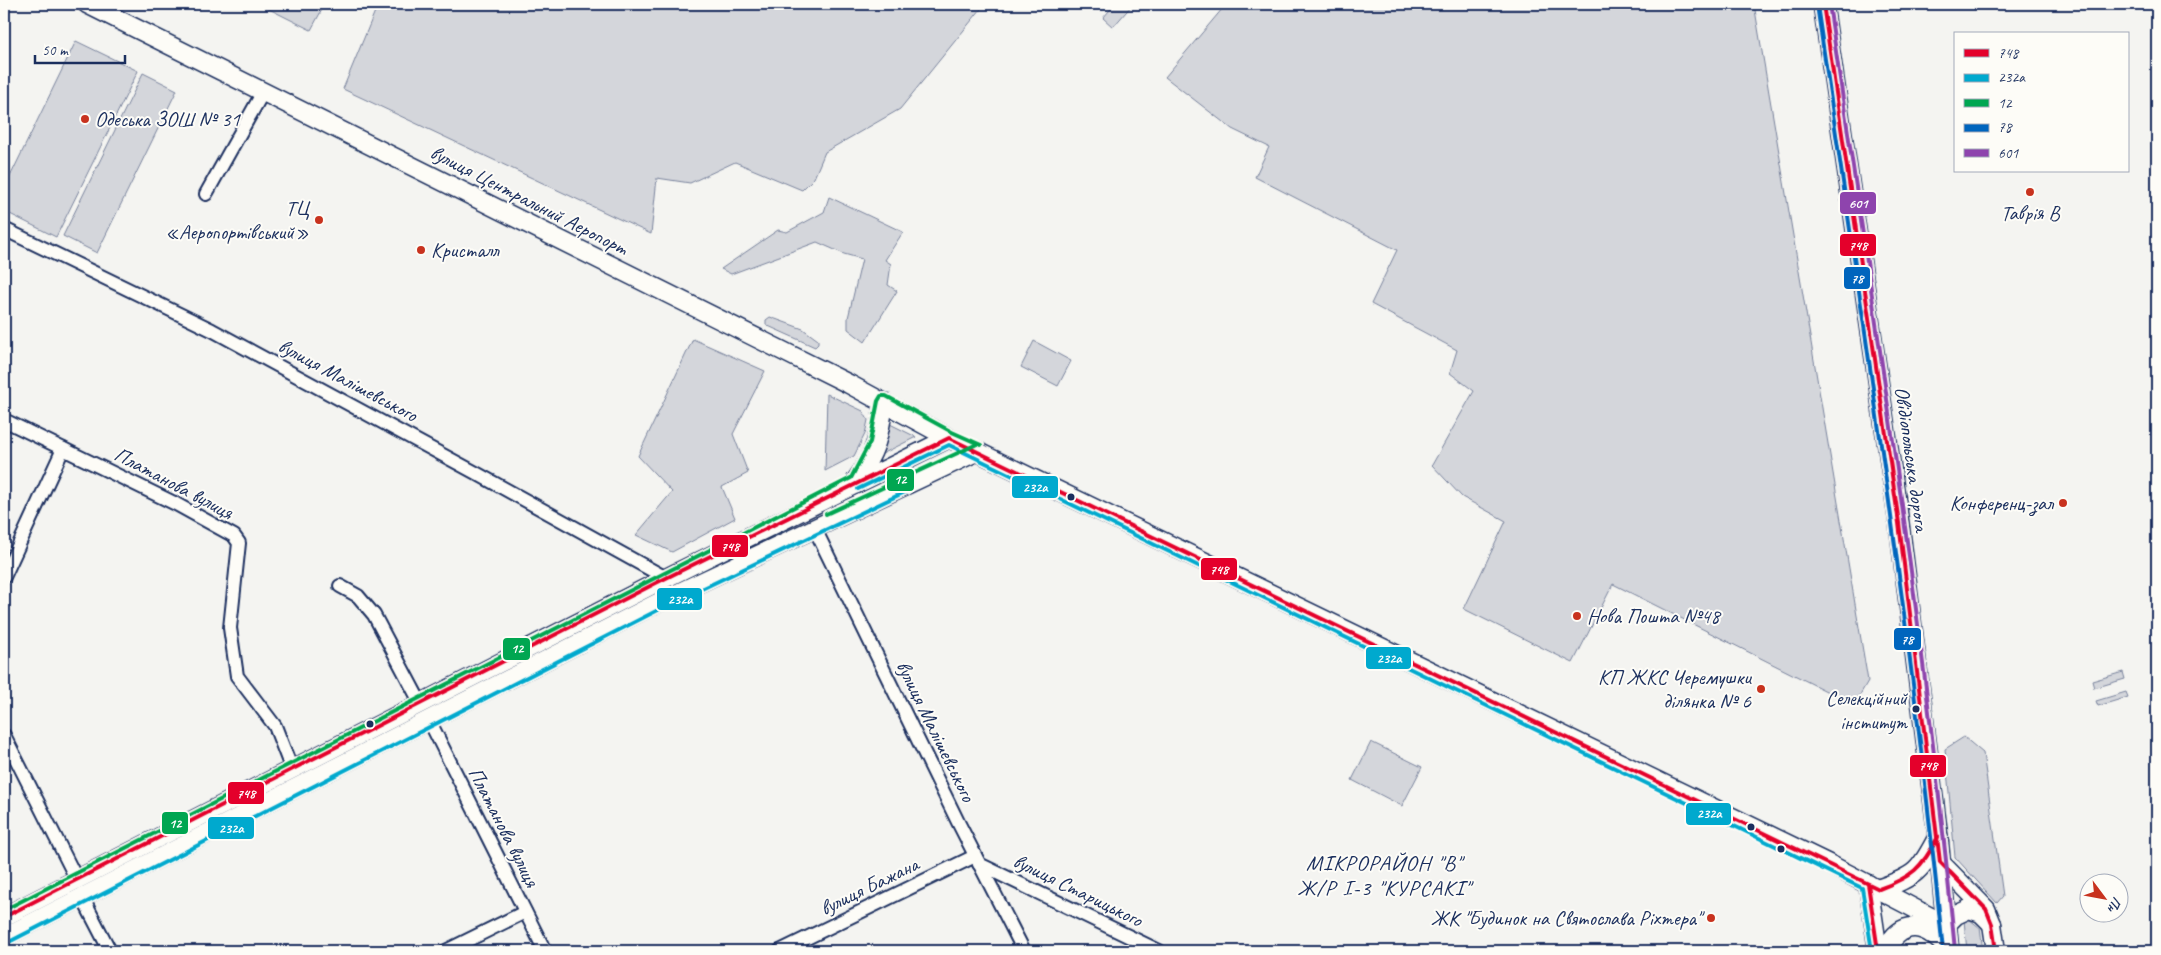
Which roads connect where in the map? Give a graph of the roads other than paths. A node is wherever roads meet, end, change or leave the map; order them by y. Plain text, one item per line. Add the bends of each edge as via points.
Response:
1 (87, 4) edge
2 (1823, 4) edge
3 (263, 92) junction
4 (206, 194) dead end
5 (4, 229) edge
6 (884, 402) junction
7 (4, 420) edge
8 (949, 438) junction
9 (63, 448) junction
10 (978, 451) junction
11 (855, 483) junction
12 (814, 527) junction
13 (4, 575) edge
14 (666, 578) junction
15 (340, 586) dead end
16 (425, 712) junction
17 (4, 735) edge
18 (292, 770) junction
19 (1938, 837) junction
20 (977, 860) junction
21 (1940, 862) junction
22 (77, 880) junction
23 (1874, 886) junction
24 (82, 896) junction
25 (525, 912) junction
26 (4, 917) edge
27 (1992, 924) junction
28 (1946, 926) junction
29 (4, 936) edge
30 (110, 951) edge
31 (446, 951) edge
32 (545, 951) edge
33 (780, 951) edge
34 (1024, 951) edge
35 (1158, 951) edge
36 (1878, 951) edge
37 (1885, 951) edge
38 (1949, 951) edge
39 (1996, 951) edge

1 - 3 main road, вулиця Центральний Аеропорт
2 - 19 main road, Овідіопольська дорога via 1899,523
3 - 4 street
3 - 6 main road, вулиця Центральний Аеропорт
5 - 14 street, вулиця Малішевського via 212,330
6 - 8 main road, вулиця Центральний Аеропорт
6 - 11 main road via 879,439
7 - 9 street, Платанова вулиця
8 - 10 main road, вулиця Центральний Аеропорт
8 - 11 main road
9 - 13 street
9 - 18 street, Платанова вулиця via 176,504 234,536 239,543 230,628 236,676 275,726
10 - 12 main road
10 - 23 main road, вулиця Центральний Аеропорт
11 - 14 main road
12 - 16 main road
12 - 20 street, вулиця Малішевського
14 - 16 main road
15 - 16 street, Платанова вулиця via 358,596 374,615
16 - 18 main road
16 - 24 main road
16 - 25 street, Платанова вулиця
17 - 22 street
18 - 22 main road
19 - 21 main road, Овідіопольська дорога
19 - 23 main road via 1912,876
20 - 33 street, вулиця Бажана
20 - 34 street, вулиця Малішевського
20 - 35 street, вулиця Старицького
21 - 27 main road via 1982,904
21 - 28 main road, Овідіопольська дорога
22 - 26 main road
23 - 28 main road, вулиця Центральний Аеропорт
23 - 36 main road
24 - 29 main road
24 - 30 street
25 - 31 street
25 - 32 street, Платанова вулиця
27 - 28 main road via 1981,913 1969,908
27 - 39 main road
28 - 38 main road, Овідіопольська дорога
37 - 38 main road via 1897,933 1912,927 1928,931

